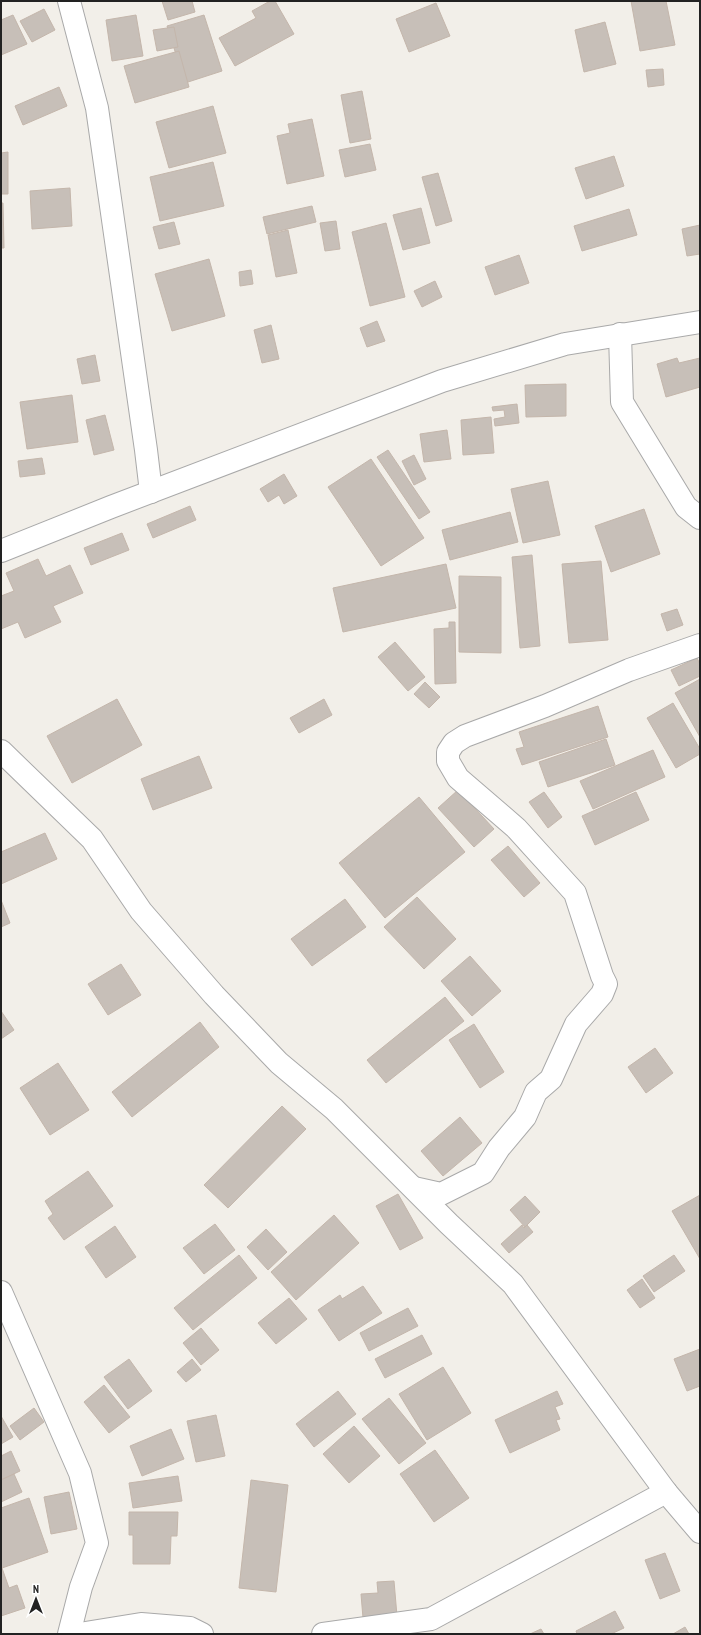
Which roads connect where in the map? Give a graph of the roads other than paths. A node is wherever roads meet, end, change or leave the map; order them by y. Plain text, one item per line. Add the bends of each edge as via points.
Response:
1 (69, 1) edge
2 (700, 322) edge
3 (620, 334) junction
4 (151, 492) junction
5 (700, 518) edge
6 (1, 551) edge
7 (700, 645) edge
8 (1, 751) edge
9 (414, 1188) junction
10 (1, 1292) edge
11 (666, 1492) junction
12 (700, 1532) edge
13 (69, 1634) edge
14 (79, 1634) edge
15 (202, 1634) edge
16 (323, 1634) edge

1 - 4 street via 97,108
2 - 3 street
3 - 4 street via 565,344 442,381
3 - 5 street via 622,402 686,507
4 - 6 street
7 - 9 street via 629,670 545,706 465,736 454,743 448,752 448,761 458,778 516,828 575,893 606,984 602,994 576,1024 551,1079 536,1092 524,1117 483,1173 442,1194
8 - 9 street via 92,839 141,911 214,995 279,1063 334,1109
9 - 11 street via 513,1284
10 - 13 street via 80,1473 97,1543 81,1587
11 - 12 street
11 - 16 street via 431,1619
14 - 15 street via 141,1624 190,1628

